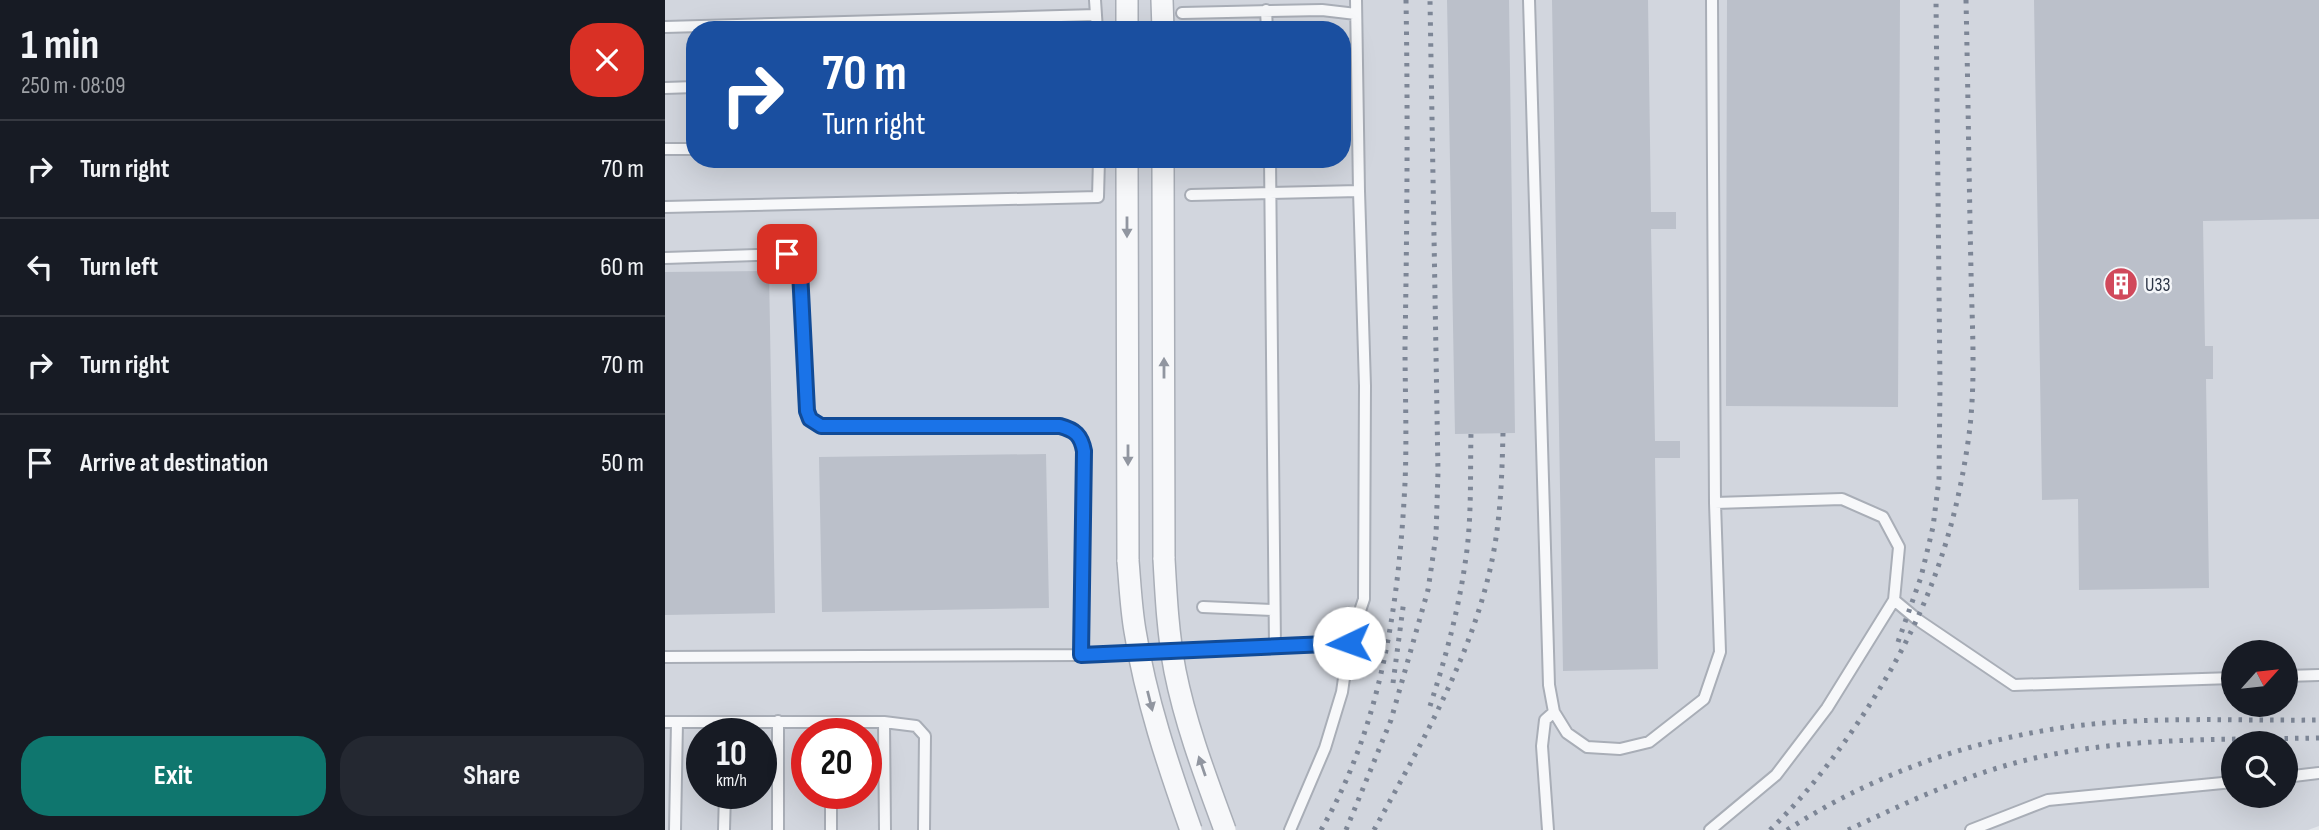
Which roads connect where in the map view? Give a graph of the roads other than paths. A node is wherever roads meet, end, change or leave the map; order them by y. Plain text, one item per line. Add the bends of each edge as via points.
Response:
1 (1095, 0) edge
2 (1127, 0) edge
3 (1163, 0) edge
4 (1356, 0) edge
5 (1529, 0) edge
6 (1712, 0) edge
7 (1322, 5) edge
8 (1266, 10) junction
9 (1182, 13) dead end
10 (1356, 14) junction
11 (1096, 15) junction
12 (880, 21) edge
13 (1096, 21) edge
14 (1127, 21) edge
15 (1163, 21) edge
16 (1267, 21) edge
17 (686, 26) edge
18 (665, 27) edge
19 (686, 87) edge
20 (665, 88) edge
21 (665, 149) edge
22 (686, 149) edge
23 (1099, 168) edge
24 (1127, 168) edge
25 (1163, 168) edge
26 (1270, 168) edge
27 (1359, 191) junction
28 (1271, 194) junction
29 (1191, 195) dead end
30 (665, 207) edge
31 (665, 258) edge
32 (1715, 503) junction
33 (1894, 600) junction
34 (1203, 607) dead end
35 (1274, 610) junction
36 (1349, 643) junction
37 (1275, 647) junction
38 (1081, 655) junction
39 (665, 657) edge
40 (2319, 675) edge
41 (2298, 676) edge
42 (2221, 678) edge
43 (1554, 712) junction
44 (778, 721) joint
45 (671, 722) edge
46 (884, 722) joint
47 (791, 723) edge
48 (2319, 773) edge
49 (2298, 775) edge
50 (2221, 783) edge
51 (725, 809) edge
52 (831, 809) edge
53 (675, 830) edge
54 (725, 830) edge
55 (778, 830) edge
56 (831, 830) edge
57 (885, 830) edge
58 (923, 830) edge
59 (1191, 830) edge
60 (1225, 830) edge
61 (1290, 830) edge
62 (1548, 830) edge
63 (1710, 830) edge
64 (1971, 830) edge

1 - 11 lane
2 - 14 street
3 - 15 street
4 - 10 lane
5 - 43 lane via 1549,685
6 - 32 lane
7 - 8 lane
7 - 10 lane
8 - 9 lane
8 - 16 lane
10 - 27 lane
11 - 12 lane
11 - 13 lane
17 - 18 lane
19 - 20 lane
21 - 22 lane
23 - 30 lane via 1098,197
24 -> 59 street, bridge via 1128,561 1144,680
60 -> 25 street, bridge via 1176,673 1168,622
26 - 28 lane
27 - 28 lane
27 - 36 lane via 1365,386 1364,599
28 - 29 lane
28 - 35 lane
31 - 38 lane via 787,254 793,258 800,271 805,404 810,419 821,426 1060,426 1073,430 1084,451
32 - 33 lane via 1842,499 1883,517 1899,547
32 - 43 lane via 1720,652 1704,699 1649,742 1620,749 1587,747 1567,733
33 - 42 lane via 2014,685
33 - 63 lane via 1828,708 1776,775
34 - 35 lane
35 - 37 lane
36 - 37 lane
36 - 61 lane via 1342,692 1325,748
37 - 38 lane
38 - 39 lane
40 - 41 lane
43 - 62 lane via 1545,720 1542,746
44 - 47 lane
44 - 55 lane
45 - 53 lane
46 - 57 lane
46 - 58 lane via 916,726 925,736
48 - 49 lane
50 - 64 lane via 2048,800
51 - 54 lane
52 - 56 lane

